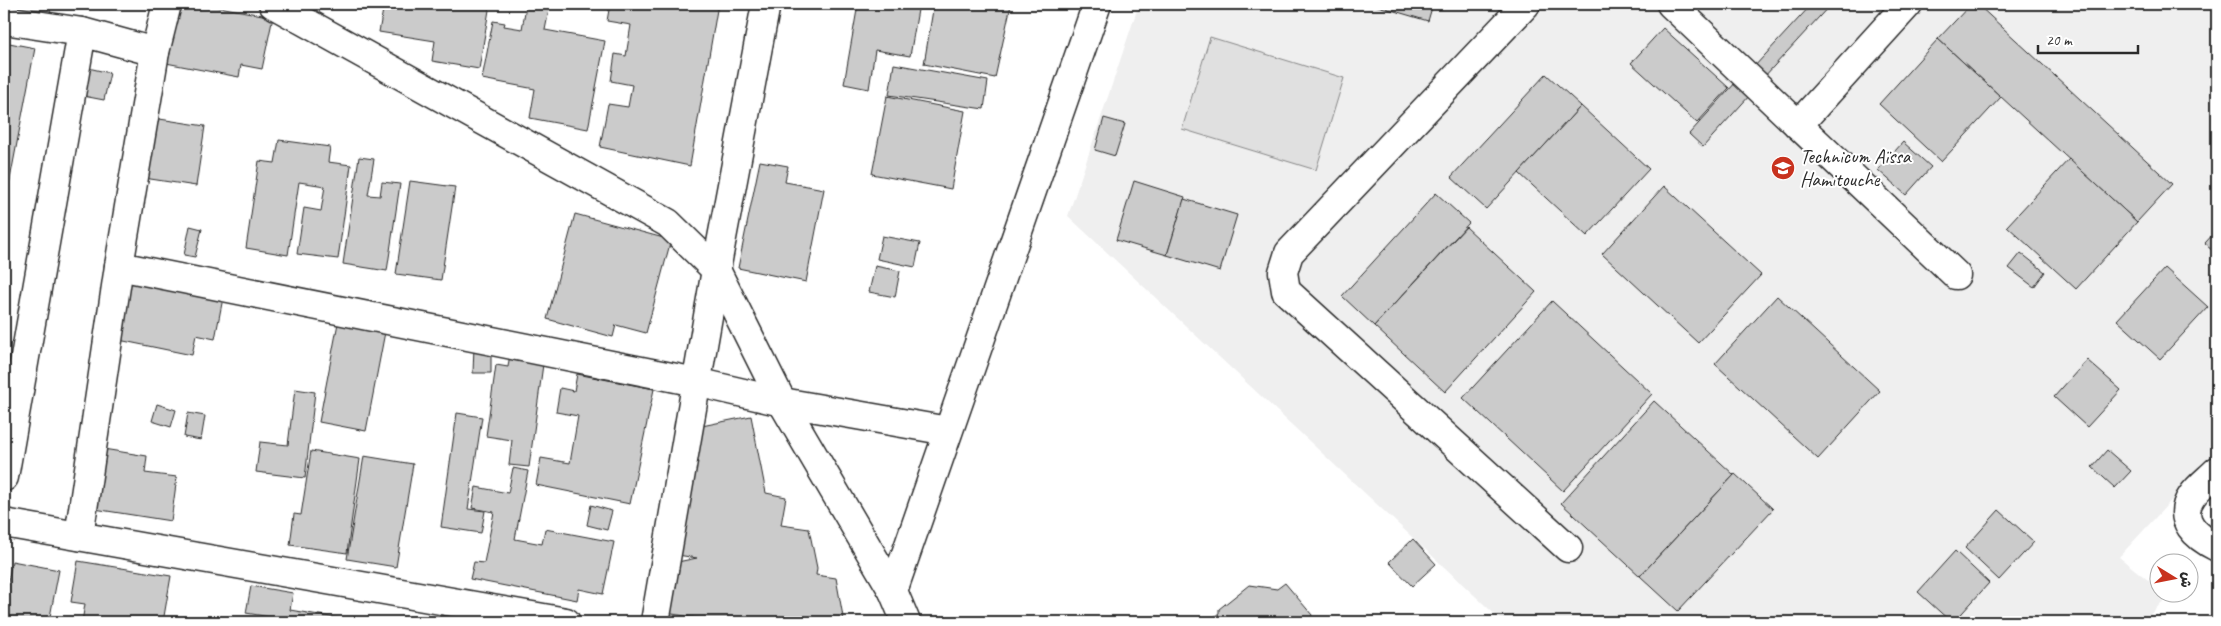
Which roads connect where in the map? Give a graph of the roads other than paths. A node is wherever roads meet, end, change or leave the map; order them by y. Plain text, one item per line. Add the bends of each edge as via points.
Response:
1 (167, 4) edge
2 (274, 4) edge
3 (766, 4) edge
4 (1097, 4) edge
5 (1526, 4) edge
6 (1672, 4) edge
7 (1908, 4) edge
8 (4, 20) edge
9 (82, 32) junction
10 (155, 52) junction
11 (1798, 125) junction
12 (118, 266) junction
13 (716, 270) junction
14 (1956, 275) dead end
15 (696, 382) junction
16 (782, 402) junction
17 (948, 432) junction
18 (2217, 471) edge
19 (4, 477) edge
20 (4, 523) edge
21 (79, 536) junction
22 (2217, 547) edge
23 (1568, 548) dead end
24 (893, 591) junction
25 (566, 622) edge
26 (655, 622) edge
27 (906, 622) edge

1 - 10 street
2 - 13 street via 668,223
3 - 13 street
4 - 17 street
5 - 23 street via 1289,253 1283,272 1286,291
6 - 11 street
7 - 11 street
8 - 9 street
9 - 10 street
9 - 19 street
10 - 12 street
11 - 14 street
12 - 15 street
12 - 21 street
13 - 15 street
13 - 16 street
15 - 16 street
15 - 26 street
16 - 17 street
16 - 24 street
17 - 24 street
18 - 22 street via 2191,497 2187,511 2189,525 2201,540
20 - 21 street
21 - 25 street
24 - 27 street

